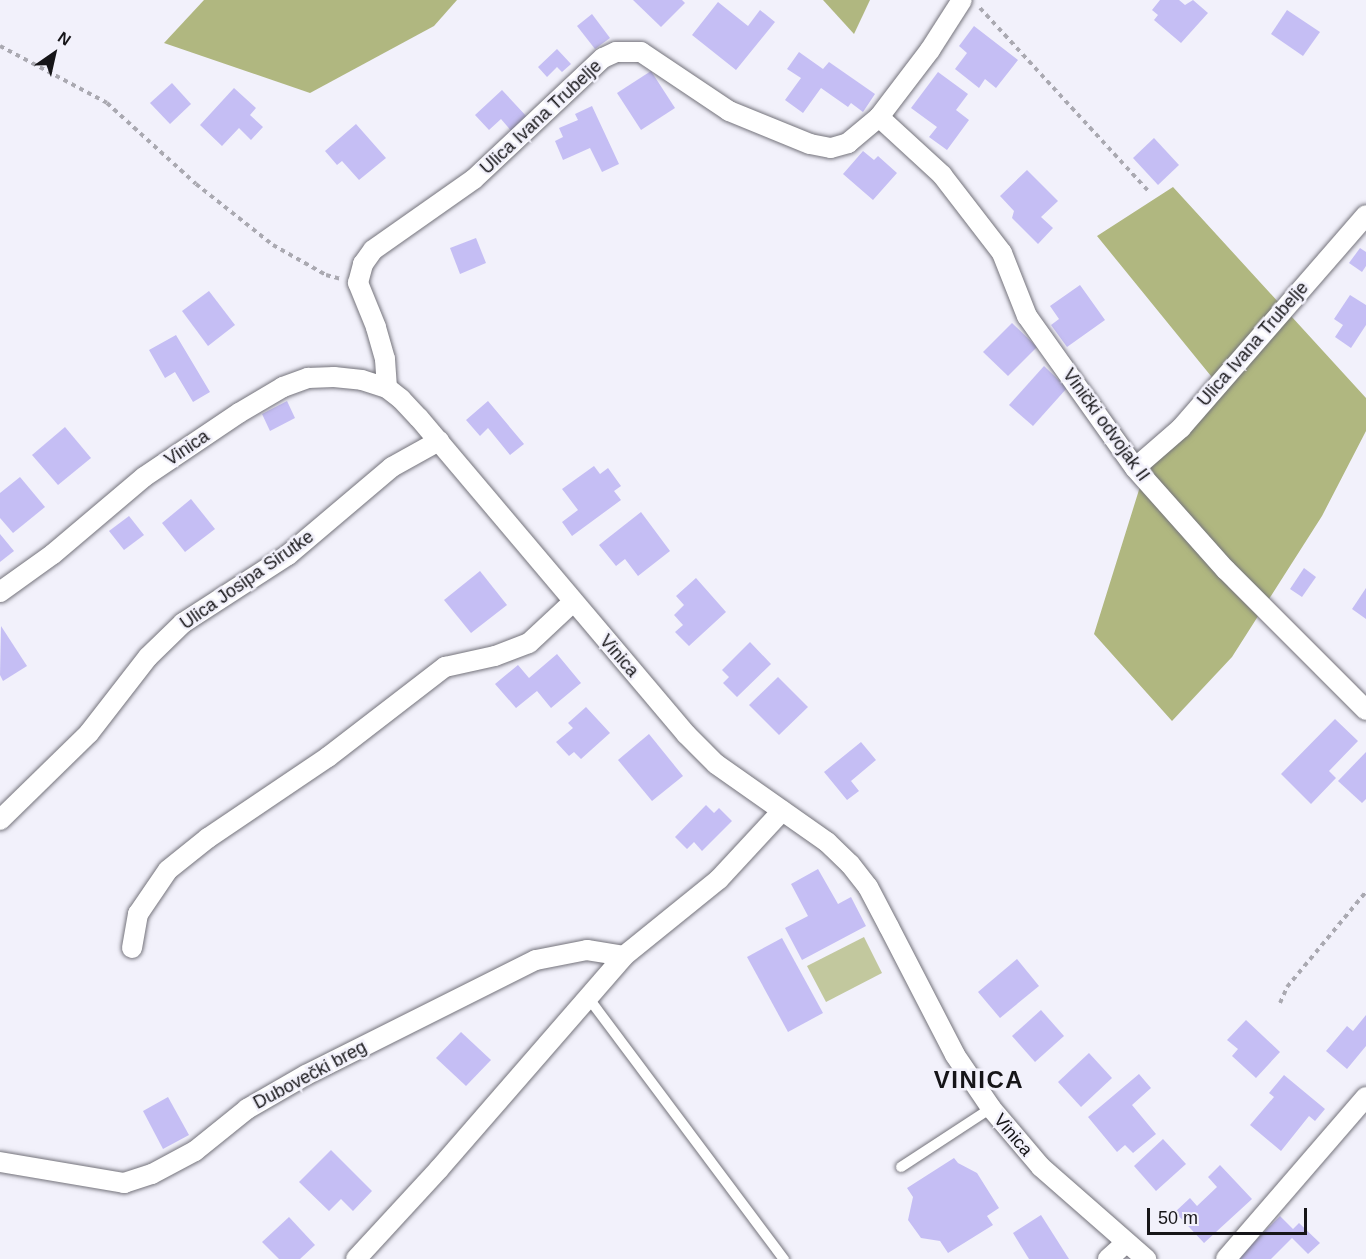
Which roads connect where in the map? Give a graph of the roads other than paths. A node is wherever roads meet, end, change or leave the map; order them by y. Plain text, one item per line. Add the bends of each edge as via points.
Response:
1 (971, 4) edge
2 (879, 117) junction
3 (1366, 215) edge
4 (387, 388) junction
5 (439, 441) junction
6 (1136, 468) junction
7 (0, 592) edge
8 (573, 602) junction
9 (1366, 710) edge
10 (782, 811) junction
11 (0, 820) edge
12 (132, 948) dead end
13 (624, 956) junction
14 (587, 996) junction
15 (1366, 1097) edge
16 (990, 1108) junction
17 (0, 1162) edge
18 (901, 1167) dead end
19 (1126, 1242) junction
20 (356, 1259) edge
21 (784, 1259) edge
22 (1108, 1259) edge
23 (1146, 1259) edge
24 (1226, 1259) edge

1 - 2 street, Ulica Ivana Trubelje
2 - 4 street, Ulica Ivana Trubelje via 848,143 831,148 810,144 729,111 641,52 616,52 603,58 474,179 373,250 363,264 358,283 385,359
2 - 6 street, Vinički odvojak II via 942,175 1002,253 1027,316
3 - 6 street, Ulica Ivana Trubelje via 1181,428
4 - 5 street, Vinica
4 - 7 street, Vinica via 334,377 308,378 283,387 144,477 53,554
5 - 8 street, Vinica
5 - 11 street, Ulica Josipa Sirutke via 392,467 288,555 183,623 148,657 89,733
6 - 9 street, Vinički odvojak II via 1234,578
8 - 10 street, Vinica via 716,764
8 - 12 street via 529,643 495,656 446,667 328,757 208,838 168,870 138,914
10 - 13 street via 719,879
10 - 16 street, Vinica via 827,842 867,888 934,1018
13 - 14 street
13 - 17 street, Dubovečki breg via 587,950 536,960 306,1075 247,1109 195,1151 152,1174 124,1183
14 - 20 street
14 - 21 lane
15 - 24 street
16 - 18 lane
16 - 19 street, Vinica via 1041,1167
19 - 22 street
19 - 23 street, Vinica

